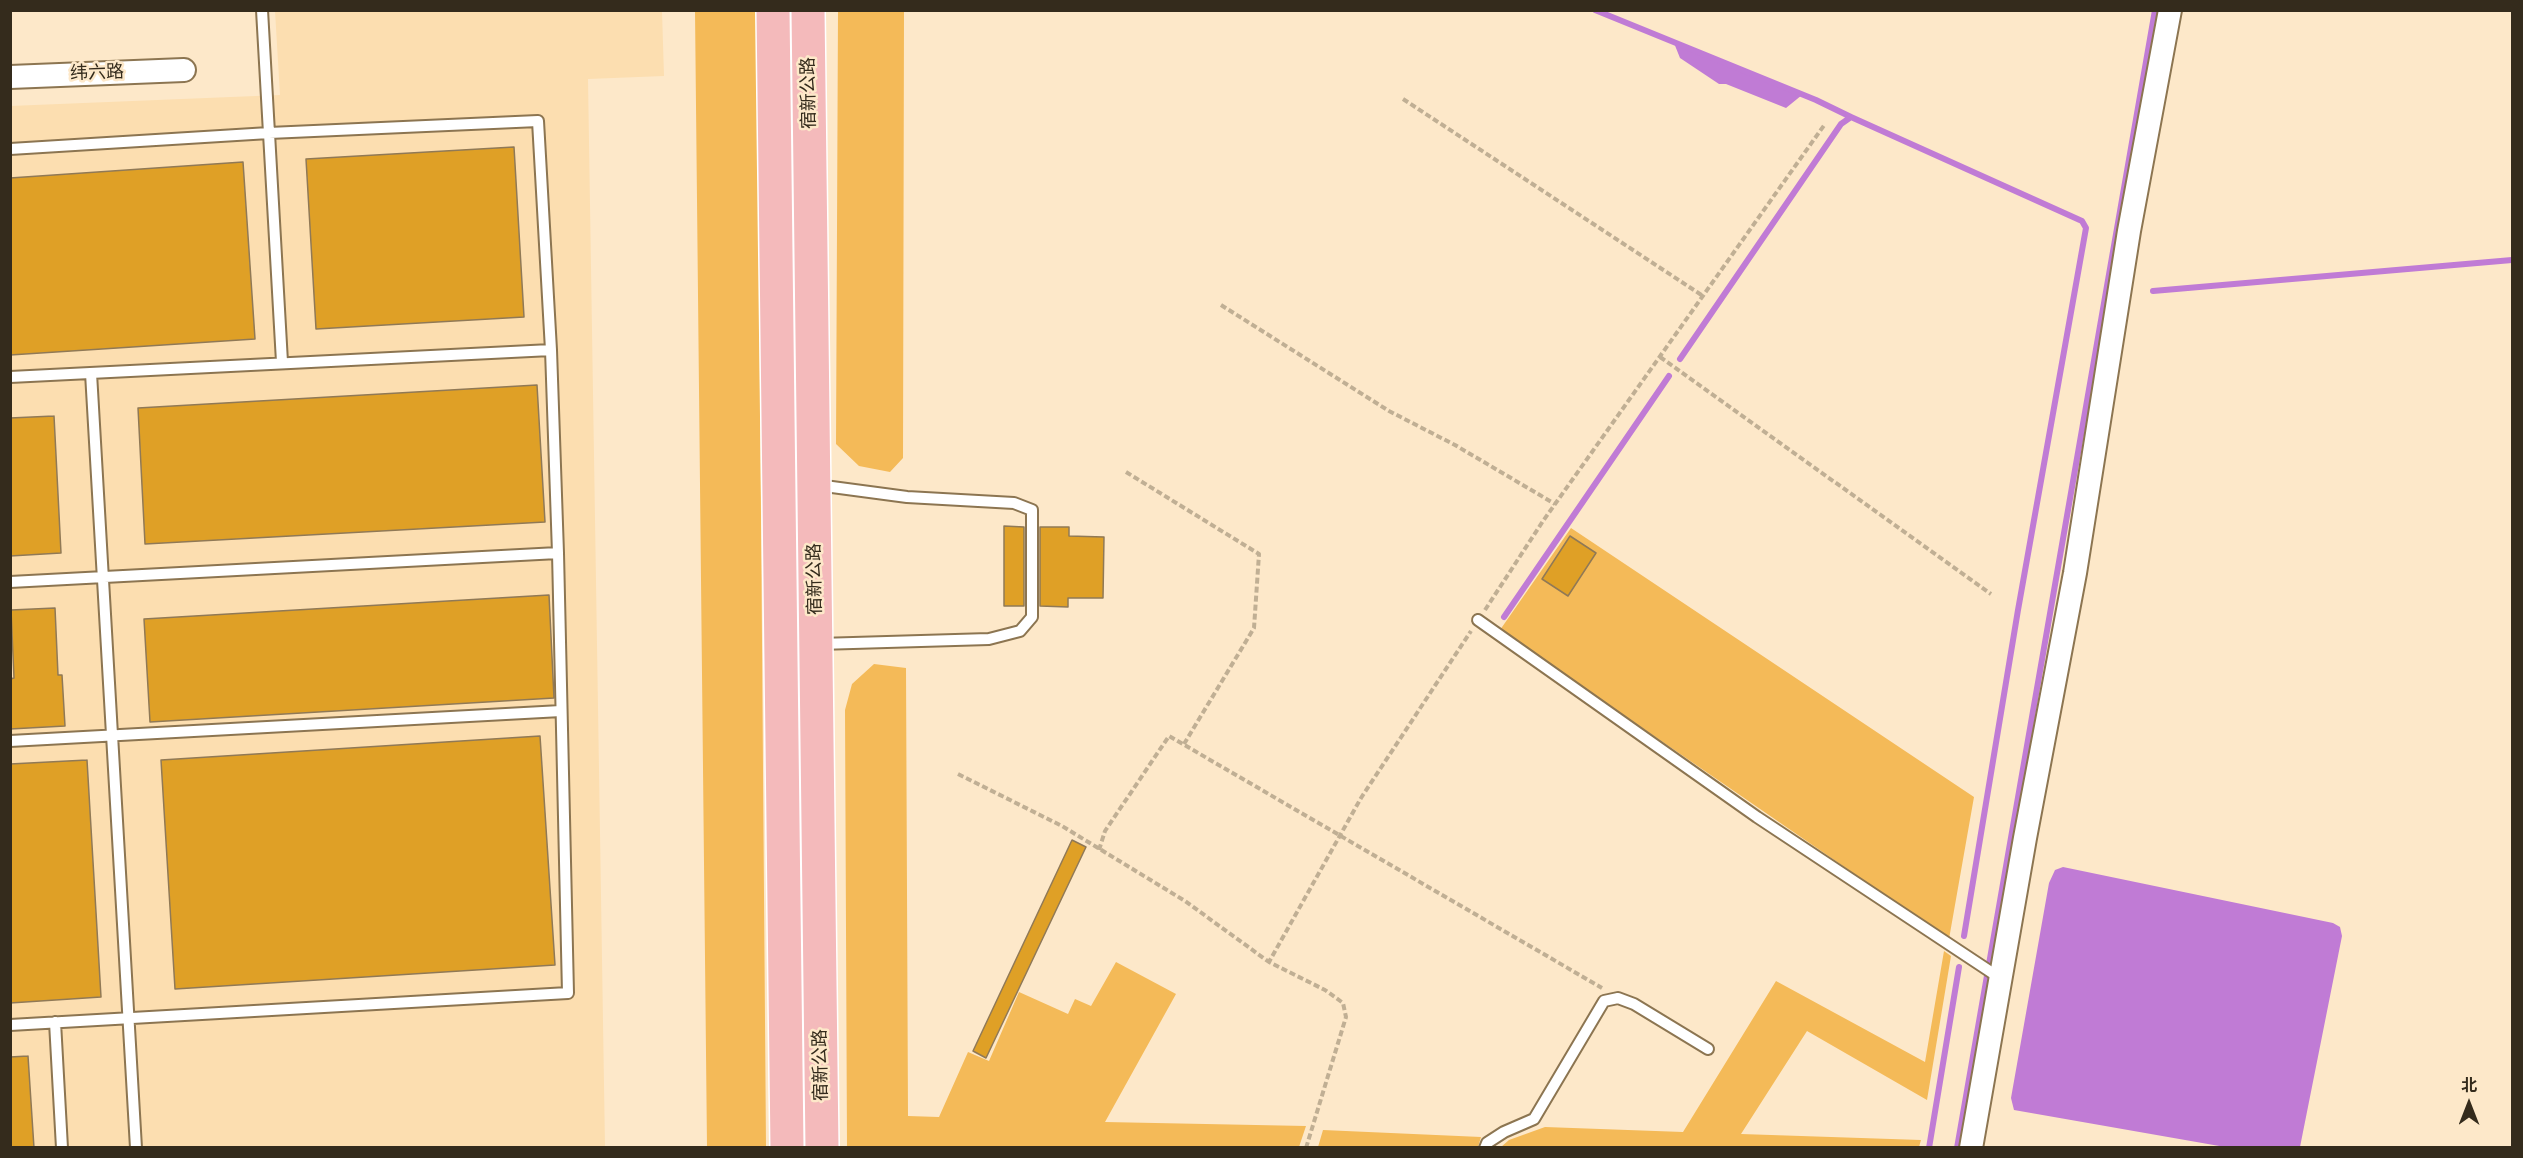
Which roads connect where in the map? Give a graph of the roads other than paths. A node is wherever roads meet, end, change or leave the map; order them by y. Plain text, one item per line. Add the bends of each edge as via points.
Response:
1 (262, 10) edge
2 (773, 10) edge
3 (808, 10) edge
4 (2170, 10) edge
5 (184, 70) dead end
6 (10, 77) edge
7 (269, 133) junction
8 (10, 149) edge
9 (550, 350) junction
10 (282, 362) junction
11 (91, 373) junction
12 (10, 377) edge
13 (814, 485) junction
14 (558, 553) junction
15 (103, 577) junction
16 (10, 582) edge
17 (1478, 620) dead end
18 (816, 645) junction
19 (561, 711) junction
20 (112, 735) junction
21 (10, 741) edge
22 (2001, 978) junction
23 (128, 1018) junction
24 (55, 1022) junction
25 (10, 1025) edge
26 (1708, 1049) dead end
27 (63, 1148) edge
28 (136, 1148) edge
29 (787, 1148) edge
30 (822, 1148) edge
31 (1485, 1148) edge
32 (1971, 1148) edge

1 - 7 lane
2 - 29 highway, 宿新公路
3 - 13 highway, 宿新公路
4 - 22 street via 2129,231 2075,573
5 - 6 street, 纬六路
7 - 8 lane
7 - 9 lane via 538,121
7 - 10 lane
9 - 10 lane
9 - 14 lane
10 - 11 lane
11 - 12 lane
11 - 15 lane
13 - 18 highway, 宿新公路
13 - 18 lane via 907,497 1014,503 1032,510 1032,617 1020,631 989,639
14 - 15 lane
14 - 19 lane
15 - 16 lane
15 - 20 lane
17 - 22 lane via 1757,817
18 - 30 highway, 宿新公路
19 - 20 lane
19 - 23 lane via 568,993
20 - 21 lane
20 - 23 lane
22 - 32 street
23 - 24 lane
23 - 28 lane
24 - 25 lane
24 - 27 lane
26 - 31 lane via 1618,998 1604,1001 1534,1119 1504,1132 1486,1143

